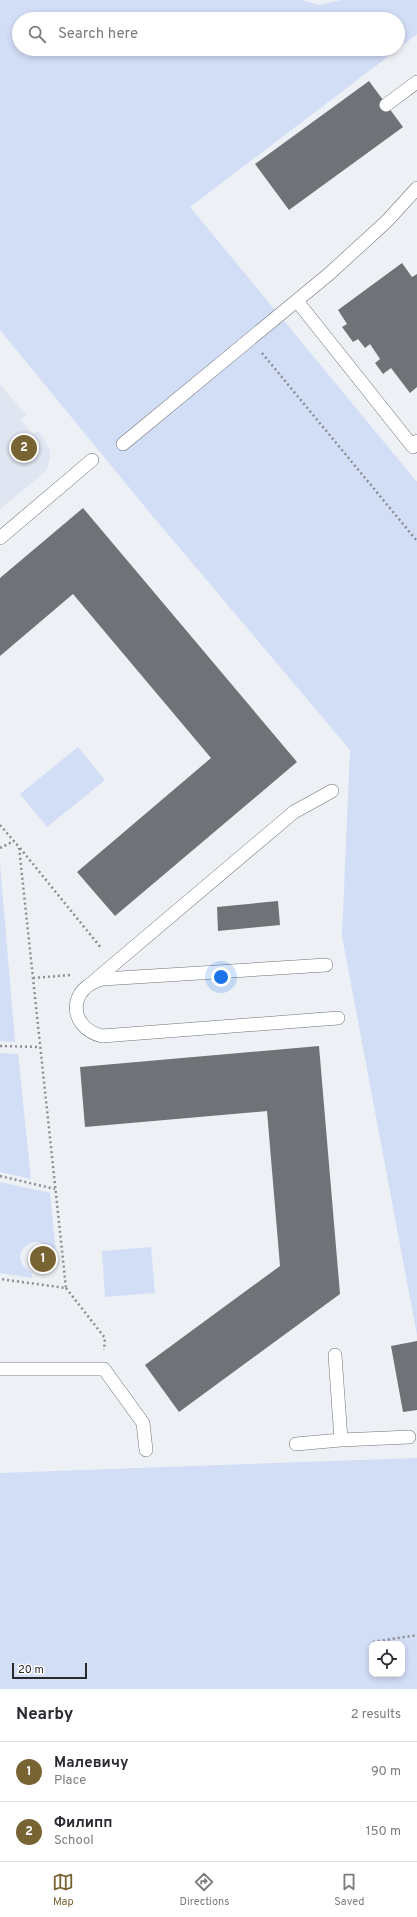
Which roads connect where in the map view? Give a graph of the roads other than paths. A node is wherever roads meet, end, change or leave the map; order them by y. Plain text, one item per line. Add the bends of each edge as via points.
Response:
1 (417, 82) edge
2 (386, 105) dead end
3 (417, 188) edge
4 (297, 301) junction
5 (417, 441) edge
6 (123, 444) dead end
7 (92, 460) dead end
8 (0, 538) edge
9 (332, 791) dead end
10 (326, 965) dead end
11 (94, 981) junction
12 (338, 1018) dead end
13 (335, 1355) dead end
14 (0, 1369) edge
15 (409, 1437) dead end
16 (341, 1440) junction
17 (296, 1444) dead end
18 (146, 1450) dead end

1 - 2 lane
3 - 4 lane via 387,221
4 - 5 lane via 413,447
4 - 6 lane
7 - 8 lane
9 - 11 lane via 294,812
10 - 11 lane
11 - 12 lane via 80,994 76,1012 85,1028 93,1034 102,1036
13 - 16 lane
14 - 18 lane via 104,1369 143,1423
15 - 16 lane
16 - 17 lane

